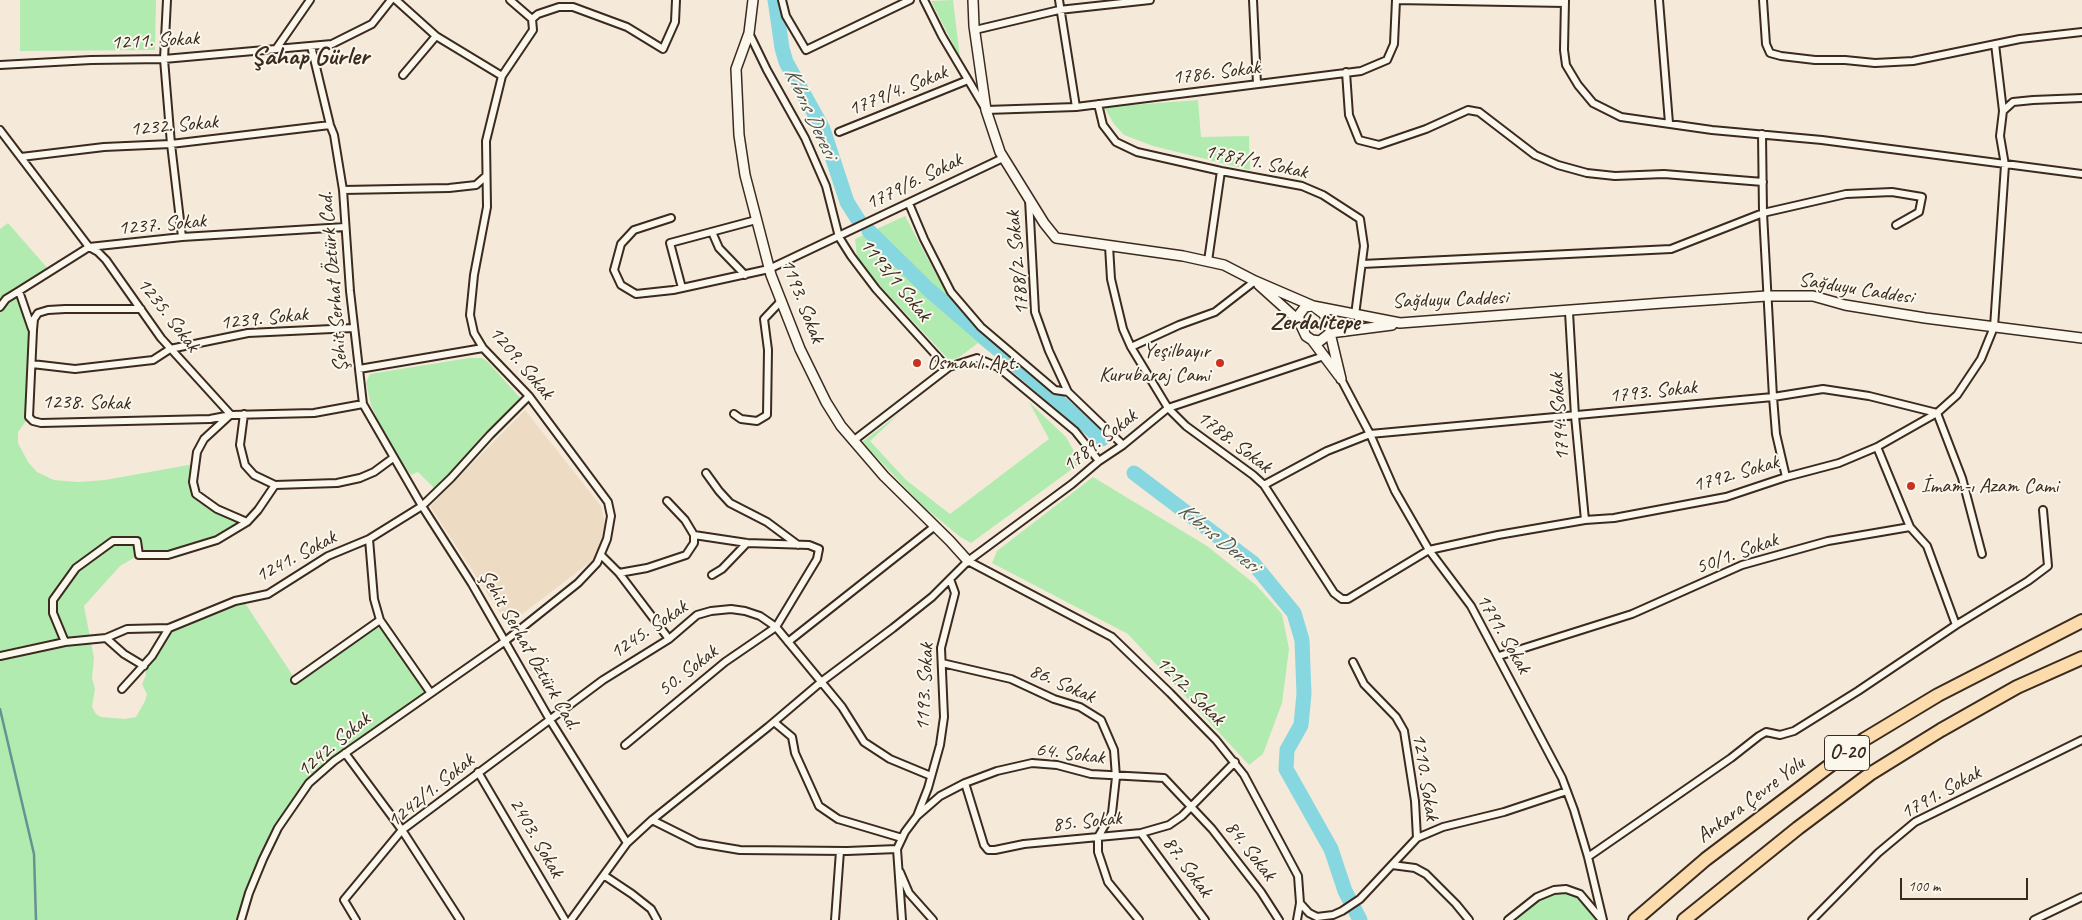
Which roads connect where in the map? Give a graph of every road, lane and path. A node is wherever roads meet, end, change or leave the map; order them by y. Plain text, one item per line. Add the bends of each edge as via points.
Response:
1 (167, 0) edge
2 (310, 0) edge
3 (391, 0) edge
4 (396, 0) edge
5 (510, 0) edge
6 (676, 0) edge
7 (753, 0) edge
8 (782, 0) edge
9 (910, 0) edge
10 (924, 0) edge
11 (973, 0) edge
12 (1059, 0) edge
13 (1150, 0) edge
14 (1253, 0) edge
15 (1396, 0) edge
16 (1659, 0) edge
17 (1764, 0) edge
18 (1140, 1) edge
19 (1565, 1) edge
20 (1060, 10) junction
21 (532, 19) junction
22 (975, 30) junction
23 (2082, 32) edge
24 (749, 33) junction
25 (436, 36) junction
26 (1995, 44) junction
27 (311, 46) junction
28 (276, 49) junction
29 (164, 59) junction
30 (0, 65) edge
31 (1346, 72) junction
32 (403, 75) dead end
33 (502, 76) junction
34 (968, 80) junction
35 (1258, 84) junction
36 (2082, 98) edge
37 (1098, 104) junction
38 (1076, 107) junction
39 (986, 110) junction
40 (2003, 110) junction
41 (1670, 123) junction
42 (330, 125) junction
43 (0, 130) edge
44 (839, 132) dead end
45 (1762, 134) junction
46 (171, 144) junction
47 (21, 157) junction
48 (1003, 158) junction
49 (2005, 165) junction
50 (1221, 171) junction
51 (2082, 174) edge
52 (486, 176) junction
53 (1763, 182) junction
54 (343, 190) junction
55 (1028, 199) junction
56 (910, 206) dead end
57 (1763, 213) junction
58 (671, 218) dead end
59 (756, 220) junction
60 (1896, 225) dead end
61 (345, 227) junction
62 (712, 232) junction
63 (839, 236) junction
64 (182, 237) junction
65 (1109, 246) junction
66 (89, 247) junction
67 (1208, 261) junction
68 (1362, 264) junction
69 (770, 269) junction
70 (745, 275) junction
71 (1255, 281) junction
72 (682, 288) junction
73 (19, 290) junction
74 (1767, 296) junction
75 (781, 301) junction
76 (1314, 306) junction
77 (0, 307) edge
78 (141, 309) junction
79 (1569, 312) junction
80 (1355, 315) junction
81 (1299, 321) junction
82 (1400, 324) junction
83 (1994, 327) junction
84 (353, 328) junction
85 (33, 330) junction
86 (1330, 333) junction
87 (2082, 338) edge
88 (1312, 340) junction
89 (1131, 347) junction
90 (483, 348) junction
91 (170, 349) junction
92 (1324, 356) junction
93 (32, 364) junction
94 (949, 367) junction
95 (358, 369) junction
96 (1342, 379) junction
97 (1068, 392) junction
98 (529, 396) junction
99 (1773, 397) junction
100 (363, 404) junction
101 (1168, 408) junction
102 (1937, 413) junction
103 (231, 414) junction
104 (244, 414) junction
105 (734, 414) dead end
106 (1575, 416) junction
107 (1370, 434) junction
108 (853, 441) junction
109 (1122, 445) junction
110 (1877, 447) junction
111 (393, 458) junction
112 (1099, 461) junction
113 (706, 473) dead end
114 (1786, 477) junction
115 (276, 485) junction
116 (1264, 485) junction
117 (667, 501) dead end
118 (422, 506) junction
119 (2043, 510) dead end
120 (1585, 520) junction
121 (248, 522) junction
122 (935, 526) junction
123 (1910, 527) junction
124 (694, 536) junction
125 (369, 539) junction
126 (747, 543) junction
127 (798, 545) junction
128 (1429, 550) junction
129 (1982, 554) dead end
130 (601, 555) junction
131 (968, 562) junction
132 (619, 573) junction
133 (712, 575) dead end
134 (950, 579) junction
135 (1342, 599) joint
136 (380, 620) junction
137 (2082, 621) edge
138 (1956, 625) junction
139 (169, 628) junction
140 (776, 628) junction
141 (106, 638) junction
142 (669, 639) junction
143 (65, 642) junction
144 (504, 642) junction
145 (788, 642) junction
146 (0, 656) edge
147 (1499, 656) junction
148 (2082, 658) edge
149 (1353, 662) dead end
150 (942, 663) junction
151 (144, 666) junction
152 (295, 680) dead end
153 (821, 682) junction
154 (122, 689) dead end
155 (430, 692) junction
156 (550, 720) junction
157 (774, 722) junction
158 (2082, 740) edge
159 (625, 745) dead end
160 (345, 752) junction
161 (1235, 762) junction
162 (478, 772) junction
163 (931, 776) junction
164 (1116, 777) junction
165 (965, 783) junction
166 (1567, 791) junction
167 (1192, 805) junction
168 (917, 816) junction
169 (652, 820) junction
170 (402, 830) junction
171 (1142, 832) junction
172 (1098, 837) junction
173 (902, 838) junction
174 (1418, 838) junction
175 (627, 843) junction
176 (897, 849) junction
177 (840, 851) junction
178 (1588, 857) junction
179 (1392, 865) junction
180 (898, 866) junction
181 (605, 876) junction
182 (2082, 897) edge
183 (1300, 903) junction
184 (241, 920) edge
185 (356, 920) edge
186 (460, 920) edge
187 (565, 920) edge
188 (571, 920) edge
189 (657, 920) edge
190 (835, 920) edge
191 (902, 920) edge
192 (933, 920) edge
193 (1139, 920) edge
194 (1205, 920) edge
195 (1279, 920) edge
196 (1296, 920) edge
197 (1469, 920) edge
198 (1508, 920) edge
199 (1603, 920) edge
200 (1635, 920) edge
201 (1684, 920) edge
202 (1812, 920) edge
203 (2034, 920) edge

1 - 29 street
2 - 28 street
3 - 27 street, 1211. Sokak via 372,24 332,44
4 - 25 street
5 - 21 street
6 - 21 street via 675,22 664,49 627,27 573,7 559,7
7 - 24 street, 1193. Sokak
8 - 9 street via 786,16 806,50
10 - 34 street
11 - 22 street, Sağduyu Caddesi
12 - 20 street
13 - 18 street
14 - 35 street
15 - 19 street
15 - 31 street, 1786. Sokak via 1394,44 1387,60 1361,71
16 - 41 street
17 - 26 street via 1766,44 1770,53 1781,56 1875,63 1913,61
18 - 20 street
19 - 41 street via 1566,65 1593,103 1621,117
20 - 22 street
20 - 38 street
21 - 33 street, 1209. Sokak via 533,30
22 - 39 street, Sağduyu Caddesi
23 - 26 street
24 - 59 street, 1193. Sokak via 736,69 742,154
24 - 63 street, 1193/1 Sokak via 823,178
25 - 32 street
25 - 33 street
26 - 40 street
27 - 28 street, 1211. Sokak
27 - 42 street, Şehit Serhat Öztürk Cad.
28 - 29 street, 1211. Sokak
29 - 30 street, 1211. Sokak
29 - 46 street
31 - 35 street, 1786. Sokak
31 - 53 street via 1349,115 1359,140 1379,145 1468,110 1479,112 1535,155 1587,173 1615,176 1664,174
33 - 52 street, 1209. Sokak via 486,142
34 - 39 street
34 - 44 street, 1779/4. Sokak
35 - 37 street, 1786. Sokak
36 - 40 street via 2013,102
37 - 38 street, 1786. Sokak
37 - 50 street, 1787/1. Sokak via 1103,125 1116,142 1137,152
38 - 39 street, 1786. Sokak
39 - 48 street, Sağduyu Caddesi
40 - 49 street via 2000,136
41 - 45 street
42 - 46 street, 1232. Sokak
42 - 54 street, Şehit Serhat Öztürk Cad.
43 - 47 street, 1235. Sokak
45 - 49 street
45 - 53 street
46 - 47 street, 1232. Sokak via 104,147
46 - 64 street
47 - 66 street, 1235. Sokak
48 - 55 street, Sağduyu Caddesi
48 - 63 street, 1779/6. Sokak
49 - 51 street
49 - 83 street
50 - 67 street
50 - 68 street, 1787/1. Sokak via 1302,186 1360,219
52 - 54 street via 476,185 449,188
52 - 90 street, 1209. Sokak via 487,207 470,315 474,332
53 - 57 street
54 - 61 street, Şehit Serhat Öztürk Cad.
55 - 65 street, Sağduyu Caddesi via 1056,238
55 - 97 street, 1788/2. Sokak via 1035,312
56 - 97 street via 951,292 981,327 1055,390
57 - 60 street via 1846,194 1892,192 1922,197 1918,212
57 - 68 street via 1671,249
57 - 74 street
58 - 72 street, 1779/6. Sokak via 634,230 621,244 614,270 621,285 636,294
59 - 62 street
59 - 69 street, 1193. Sokak
61 - 64 street, 1237. Sokak
61 - 84 street, Şehit Serhat Öztürk Cad.
62 - 70 street via 719,248
62 - 72 street via 670,243
63 - 69 street, 1779/6. Sokak
63 - 94 street, 1193/1 Sokak via 902,320
64 - 66 street, 1237. Sokak
65 - 67 street, Sağduyu Caddesi
65 - 89 street, 1788. Sokak via 1111,279 1123,329
66 - 73 street, 1237. Sokak
66 - 78 street, 1235. Sokak via 106,260
67 - 71 street, Sağduyu Caddesi via 1224,265
68 - 80 street, 1787/1. Sokak
69 - 70 street, 1779/6. Sokak
69 - 75 street, 1193. Sokak
70 - 72 street, 1779/6. Sokak
71 - 76 street, Sağduyu Caddesi
71 - 81 street
71 - 89 street via 1215,312
73 - 77 street, 1237. Sokak
73 - 85 street
74 - 79 street, Sağduyu Caddesi
74 - 83 street, Sağduyu Caddesi via 1814,296 1845,305
74 - 99 street
75 - 105 street via 764,319 768,350 767,415 757,421 741,420
75 - 108 street, 1193. Sokak via 826,402
76 - 80 street, Sağduyu Caddesi
76 - 81 street via 1305,307
76 - 86 street via 1324,314
78 - 85 street, 1238. Sokak via 48,310 38,313
78 - 91 street, 1235. Sokak
79 - 82 street, Sağduyu Caddesi
79 - 106 street, 1794. Sokak
80 - 82 street, Sağduyu Caddesi
81 - 88 street via 1306,336
82 - 86 street
83 - 87 street, Sağduyu Caddesi
83 - 102 street, 1792. Sokak via 1980,358 1957,395
84 - 91 street, 1239. Sokak via 248,333
84 - 95 street, Şehit Serhat Öztürk Cad.
85 - 93 street, 1238. Sokak
86 - 88 street via 1320,341
86 - 96 street
88 - 92 street
89 - 101 street, 1788. Sokak
90 - 95 street
90 - 98 street, 1209. Sokak
91 - 93 street, 1239. Sokak via 153,360 75,369
91 - 103 street, 1235. Sokak
92 - 96 street
92 - 101 street, 1789. Sokak
93 - 103 street, 1238. Sokak via 29,416 33,421 210,419
94 - 108 street
94 - 112 street via 978,358 998,367 1075,430
95 - 100 street, Şehit Serhat Öztürk Cad.
96 - 107 street, 1791. Sokak
97 - 109 street, 1788/2. Sokak
98 - 118 street, 1241. Sokak
98 - 130 street, 1209. Sokak via 608,502 611,516
99 - 102 street, 1793. Sokak via 1823,389 1869,396
99 - 106 street, 1793. Sokak
99 - 114 street via 1776,434
100 - 104 street via 314,413
100 - 111 street, Şehit Serhat Öztürk Cad.
101 - 109 street, 1789. Sokak
101 - 116 street, 1788. Sokak via 1186,426
102 - 110 street, 1792. Sokak
102 - 129 street via 1962,478
103 - 104 street
103 - 121 street via 204,439 197,452 194,490 203,501
104 - 115 street via 240,445 245,465 254,475
106 - 107 street, 1793. Sokak
106 - 120 street, 1794. Sokak
107 - 116 street, 1793. Sokak via 1327,451
107 - 128 street, 1791. Sokak via 1395,491
108 - 122 street, 1193. Sokak
109 - 112 street, 1789. Sokak
110 - 114 street, 1792. Sokak via 1839,463
110 - 123 street
111 - 115 street via 360,478 337,483
111 - 118 street, Şehit Serhat Öztürk Cad.
112 - 131 street, 1789. Sokak
113 - 127 street via 730,503 767,522
114 - 120 street, 1792. Sokak via 1726,497 1614,518
115 - 121 street
116 - 135 street, 1788. Sokak via 1330,586
117 - 124 street via 685,520
118 - 125 street, 1241. Sokak
118 - 144 street, Şehit Serhat Öztürk Cad. via 472,584
119 - 138 street via 2048,566
120 - 128 street, 1792. Sokak
121 - 143 street via 217,540 168,555 139,555 137,540 113,540 76,568 53,600 53,612
122 - 131 street, 1193. Sokak
122 - 145 street
123 - 138 street via 1927,546
123 - 147 street, 50/1. Sokak via 1828,541 1742,565 1632,614
124 - 126 street
124 - 132 street via 694,544 686,555 648,568
125 - 136 street via 374,599
125 - 139 street, 1241. Sokak via 328,556 268,594 235,601
126 - 127 street
126 - 133 street
127 - 140 street via 819,549 817,560
128 - 135 street, 1792. Sokak via 1355,596
128 - 147 street, 1791. Sokak via 1471,606
130 - 132 street
130 - 144 street, 1209. Sokak via 578,583
131 - 134 street
131 - 161 street, 1212. Sokak via 1112,637
132 - 142 street
134 - 150 street, 1193. Sokak via 955,593 941,648
134 - 153 street via 932,597
136 - 152 street
136 - 155 street
137 - 200 highway, Ankara Çevre Yolu / O-20 via 1938,695 1864,740 1706,859
138 - 178 street via 1794,731 1780,735 1766,732 1759,736
139 - 141 street, 1241. Sokak via 127,630
139 - 151 street
140 - 142 street, 1245. Sokak via 760,616 731,609 697,615
140 - 145 street, 1245. Sokak
140 - 159 street, 50. Sokak via 725,662
141 - 143 street, 1241. Sokak
141 - 151 street
142 - 156 street, 1245. Sokak via 603,680
143 - 146 street, 1241. Sokak
144 - 155 street, 1242. Sokak
144 - 156 street, Şehit Serhat Öztürk Cad.
145 - 153 street, 1245. Sokak
147 - 166 street, 1791. Sokak
148 - 201 highway, O-20 via 2017,688 1870,774
149 - 174 street, 1210. Sokak via 1364,684 1384,702 1404,731
150 - 163 street, 1193. Sokak via 944,717
150 - 164 street, 86. Sokak via 1011,679 1054,699 1080,706 1101,720 1114,750
151 - 154 street
153 - 157 street
153 - 163 street, 1245. Sokak via 842,707 864,742 890,759
155 - 160 street, 1242. Sokak
156 - 162 street, 1242/1. Sokak
156 - 175 street, Şehit Serhat Öztürk Cad.
157 - 169 street
157 - 173 street via 792,736 795,753 819,806 838,819
158 - 202 street, 1791. Sokak via 1915,822 1878,853
160 - 170 street
160 - 184 street, 1242. Sokak via 309,784 278,828 249,893
161 - 167 street, 85. Sokak
161 - 183 street, 1212. Sokak via 1298,876
162 - 170 street, 1242/1. Sokak
162 - 187 street, 2403. Sokak
163 - 168 street, 1193. Sokak
164 - 165 street, 64. Sokak via 1057,764 1032,763
164 - 167 street, 64. Sokak via 1164,778
164 - 172 street, 86. Sokak via 1112,813
165 - 168 street, 64. Sokak via 940,796
165 - 172 street, 85. Sokak via 988,850
166 - 174 street via 1504,812 1449,825
166 - 178 street, 1791. Sokak
167 - 171 street, 85. Sokak via 1169,825
167 - 195 street, 84. Sokak via 1246,872
168 - 173 street, 1193. Sokak
169 - 175 street
169 - 177 street via 698,843 740,850
170 - 185 street, 1242/1. Sokak via 344,900
170 - 186 street
171 - 172 street, 85. Sokak
171 - 194 street, 87. Sokak
172 - 193 street via 1098,852 1108,882
173 - 176 street, 1193. Sokak
174 - 179 street, 1210. Sokak
175 - 181 street
176 - 177 street
176 - 180 street
177 - 190 street
178 - 199 street, 1791. Sokak
179 - 183 street, 1210. Sokak via 1360,899 1333,915 1316,916
179 - 197 street via 1410,867 1426,874
180 - 191 street
180 - 192 street via 908,894
181 - 188 street
181 - 189 street via 651,909
182 - 203 street
183 - 196 street, 1212. Sokak
198 - 199 street via 1537,898 1554,890 1566,889 1580,894

